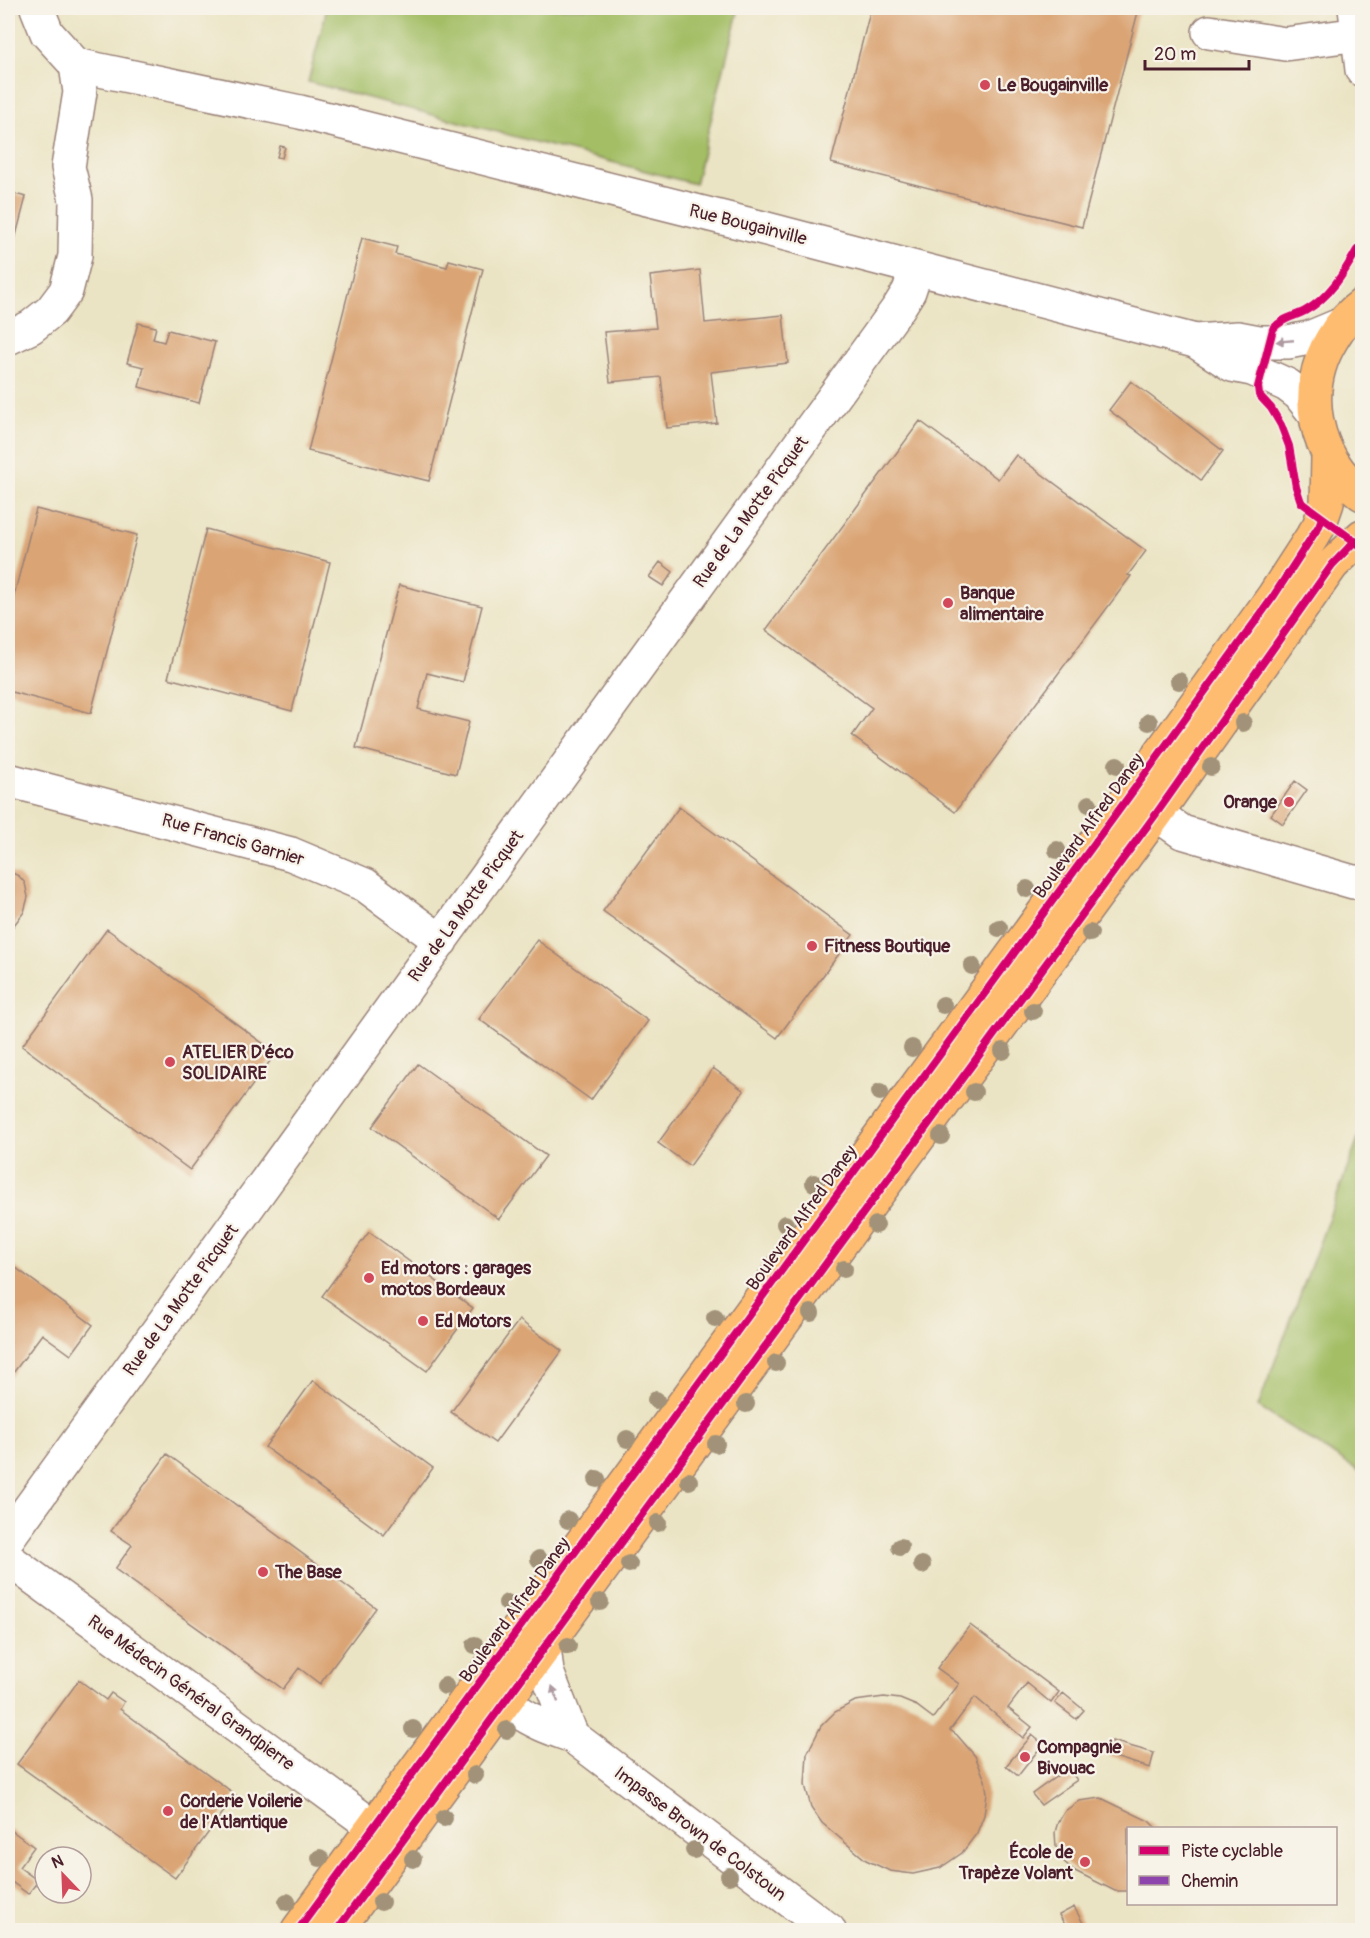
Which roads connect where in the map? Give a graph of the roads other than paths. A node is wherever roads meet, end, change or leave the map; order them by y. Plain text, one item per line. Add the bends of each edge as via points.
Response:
1 (37, 8) edge
2 (1357, 21) edge
3 (1209, 32) dead end
4 (76, 65) junction
5 (1362, 70) edge
6 (916, 270) junction
7 (1355, 309) edge
8 (8, 338) edge
9 (1195, 341) junction
10 (1315, 414) junction
11 (1328, 456) junction
12 (1362, 494) edge
13 (1362, 536) edge
14 (8, 780) edge
15 (1130, 795) junction
16 (1156, 814) junction
17 (1362, 882) edge
18 (441, 941) junction
19 (8, 1538) edge
20 (8, 1559) edge
21 (508, 1645) junction
22 (544, 1647) junction
23 (506, 1700) junction
24 (572, 1736) junction
25 (374, 1827) junction
26 (298, 1930) edge
27 (337, 1930) edge
28 (829, 1930) edge

1 - 4 street via 47,33
2 - 3 street via 1285,44
2 - 5 street
4 - 6 street, Rue Bougainville via 300,112
4 - 8 street via 80,92 68,167 76,200 75,256 66,291 51,311
6 - 9 street, Rue Bougainville
6 - 18 street, Rue de La Motte Picquet via 899,307
7 -> 9 street, Rue Bougainville via 1309,338 1288,342 1239,338
7 - 10 main road via 1324,352 1315,383
9 - 10 street, Rue Bougainville via 1232,365 1287,385
10 - 11 main road
11 - 12 main road via 1348,483
11 - 15 main road, Boulevard Alfred Daney via 1327,503 1319,526 1273,597
13 - 16 main road via 1332,565
14 - 18 street, Rue Francis Garnier via 291,854 365,885
15 - 16 street
15 - 21 main road, Boulevard Alfred Daney
16 - 17 street via 1182,832
16 - 22 main road
18 - 19 street, Rue de La Motte Picquet
20 - 25 street, Rue Médecin Général Grandpierre
21 - 23 street via 499,1675
21 - 25 main road, Boulevard Alfred Daney
22 - 23 main road
24 -> 22 street via 548,1672
23 - 24 street, Impasse Brown de Colstoun via 534,1722
23 - 27 main road
24 - 28 street, Impasse Brown de Colstoun
25 - 26 main road, Boulevard Alfred Daney

